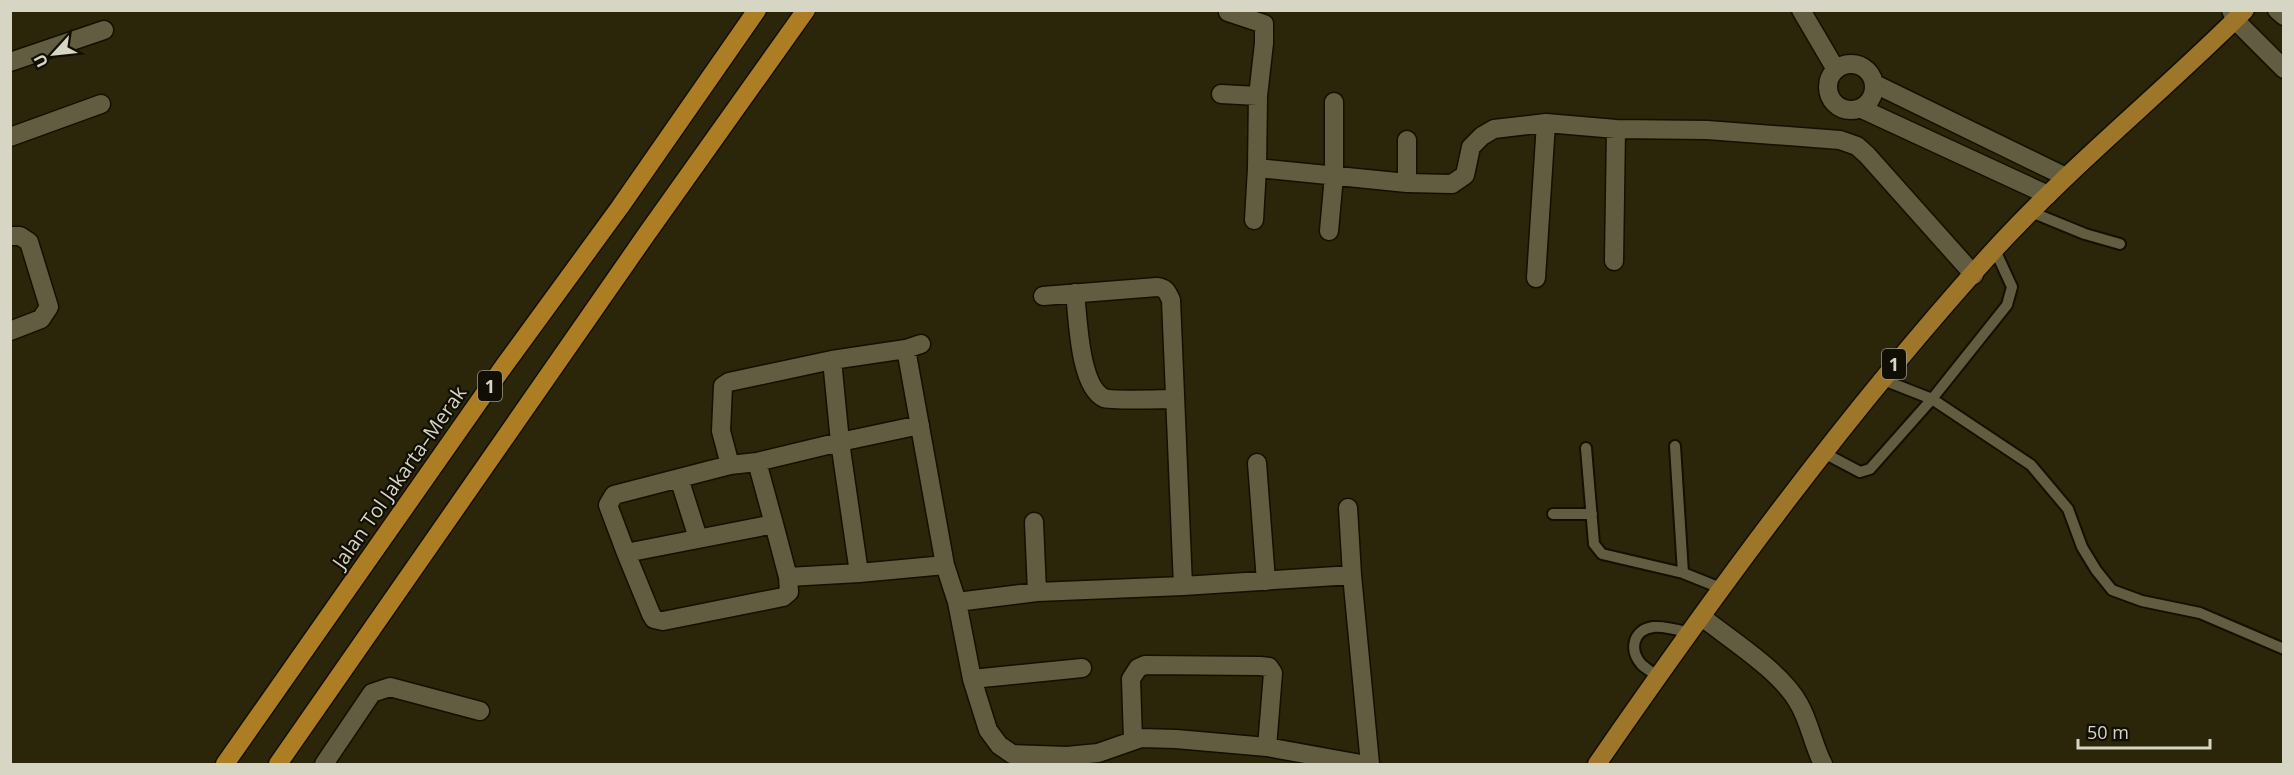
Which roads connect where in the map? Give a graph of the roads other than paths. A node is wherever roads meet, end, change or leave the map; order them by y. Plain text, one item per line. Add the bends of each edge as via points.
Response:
1 (757, 10) edge
2 (806, 10) edge
3 (1801, 10) edge
4 (2277, 10) edge
5 (1228, 12) edge
6 (2237, 14) edge
7 (2283, 16) edge
8 (104, 30) dead end
9 (10, 62) edge
10 (1835, 68) junction
11 (2283, 69) edge
12 (1875, 84) junction
13 (1221, 94) dead end
14 (1258, 96) junction
15 (1334, 102) dead end
16 (101, 104) dead end
17 (1862, 109) junction
18 (1546, 123) junction
19 (1616, 129) junction
20 (10, 137) edge
21 (1407, 140) dead end
22 (1257, 168) junction
23 (1334, 176) junction
24 (2066, 177) junction
25 (1407, 183) junction
26 (2048, 195) junction
27 (2031, 212) junction
28 (1254, 220) dead end
29 (1329, 231) dead end
30 (10, 236) edge
31 (2120, 244) dead end
32 (1995, 250) junction
33 (1614, 261) dead end
34 (1974, 275) junction
35 (1536, 278) dead end
36 (1075, 292) junction
37 (1043, 296) dead end
38 (10, 331) edge
39 (832, 360) junction
40 (1881, 379) junction
41 (1174, 399) junction
42 (1932, 399) junction
43 (920, 425) junction
44 (840, 442) junction
45 (1675, 446) dead end
46 (1586, 448) dead end
47 (1824, 453) junction
48 (757, 462) junction
49 (1257, 463) dead end
50 (730, 465) junction
51 (679, 478) junction
52 (1348, 508) dead end
53 (1553, 514) dead end
54 (1592, 514) junction
55 (1034, 522) dead end
56 (774, 524) junction
57 (698, 538) junction
58 (627, 553) junction
59 (945, 566) junction
60 (859, 573) junction
61 (1683, 573) junction
62 (1352, 575) junction
63 (788, 577) junction
64 (1266, 581) junction
65 (1183, 586) junction
66 (1723, 589) junction
67 (1036, 592) junction
68 (957, 602) junction
69 (1702, 617) junction
70 (1690, 633) junction
71 (2283, 649) edge
72 (1082, 668) dead end
73 (1658, 676) junction
74 (972, 679) junction
75 (480, 711) dead end
76 (1133, 740) junction
77 (1267, 747) junction
78 (1360, 764) edge
79 (225, 765) edge
80 (278, 765) edge
81 (324, 765) edge
82 (1597, 765) edge
83 (1823, 765) edge

1 - 79 highway, Jalan Tol Jakarta–Merak / 1
2 - 80 highway, 1
3 - 10 street
4 - 7 street
5 - 14 street via 1264,24
6 - 11 street
6 - 24 highway, 1
8 - 9 street
10 - 12 street via 1851,62 1859,65 1868,69
10 - 17 street via 1827,84 1831,100 1845,111
12 - 17 street via 1872,99
12 - 24 street
13 - 14 street
14 - 22 street
15 - 23 street
16 - 20 street
17 - 26 street
18 - 19 street
18 - 25 street via 1494,129 1482,135 1471,147 1465,175 1452,184
18 - 35 street
19 - 33 street
19 - 34 street via 1707,130 1840,140 1857,146
21 - 25 street
22 - 23 street
22 - 28 street
23 - 25 street
23 - 29 street
24 - 26 highway, 1
26 - 27 highway, 1
27 - 31 lane
27 - 32 highway, 1
30 - 38 street via 20,236 29,242 49,307 41,319
32 - 34 highway, 1
32 - 42 lane via 2012,287 2007,305
34 - 40 highway, 1
36 - 37 street
36 - 41 street via 1083,362 1094,390 1106,399
36 - 41 street via 1157,287 1167,291 1171,300
39 - 43 street via 913,346
39 - 44 street
39 - 50 street via 739,379 723,386 721,431
40 - 42 lane
40 - 47 highway, 1
41 - 65 street
42 - 47 lane via 1870,469 1860,472
42 - 71 lane via 2031,465 2068,509 2082,547 2112,590 2142,601 2200,613
43 - 44 street
43 - 59 street
44 - 48 street
44 - 60 street
45 - 61 lane
46 - 54 lane
47 - 66 highway, 1
48 - 50 street
48 - 56 street
49 - 64 street
50 - 51 street
51 - 57 street
51 - 58 street via 614,495 608,505
52 - 62 street
53 - 54 lane
54 - 61 lane via 1594,544 1602,554
55 - 67 street
56 - 57 street
56 - 63 street
57 - 58 street
58 - 63 street via 651,614 663,621 783,597 789,592
59 - 60 street
59 - 68 street
60 - 63 street
61 - 66 lane
62 - 64 street
62 - 78 street
64 - 65 street
65 - 67 street
66 - 69 highway, 1
67 - 68 street
68 - 74 street
69 - 70 highway, 1
69 - 83 street via 1776,676 1798,702
70 - 73 highway, 1
70 - 73 lane via 1654,627 1636,636 1633,645 1637,658
72 - 74 street
73 - 82 highway, 1
74 - 76 street via 988,730 999,746 1012,754 1098,753
75 - 81 street via 383,688 372,693
76 - 77 street via 1176,739
76 - 77 street via 1131,679 1138,668 1260,666 1273,673
77 - 78 street

